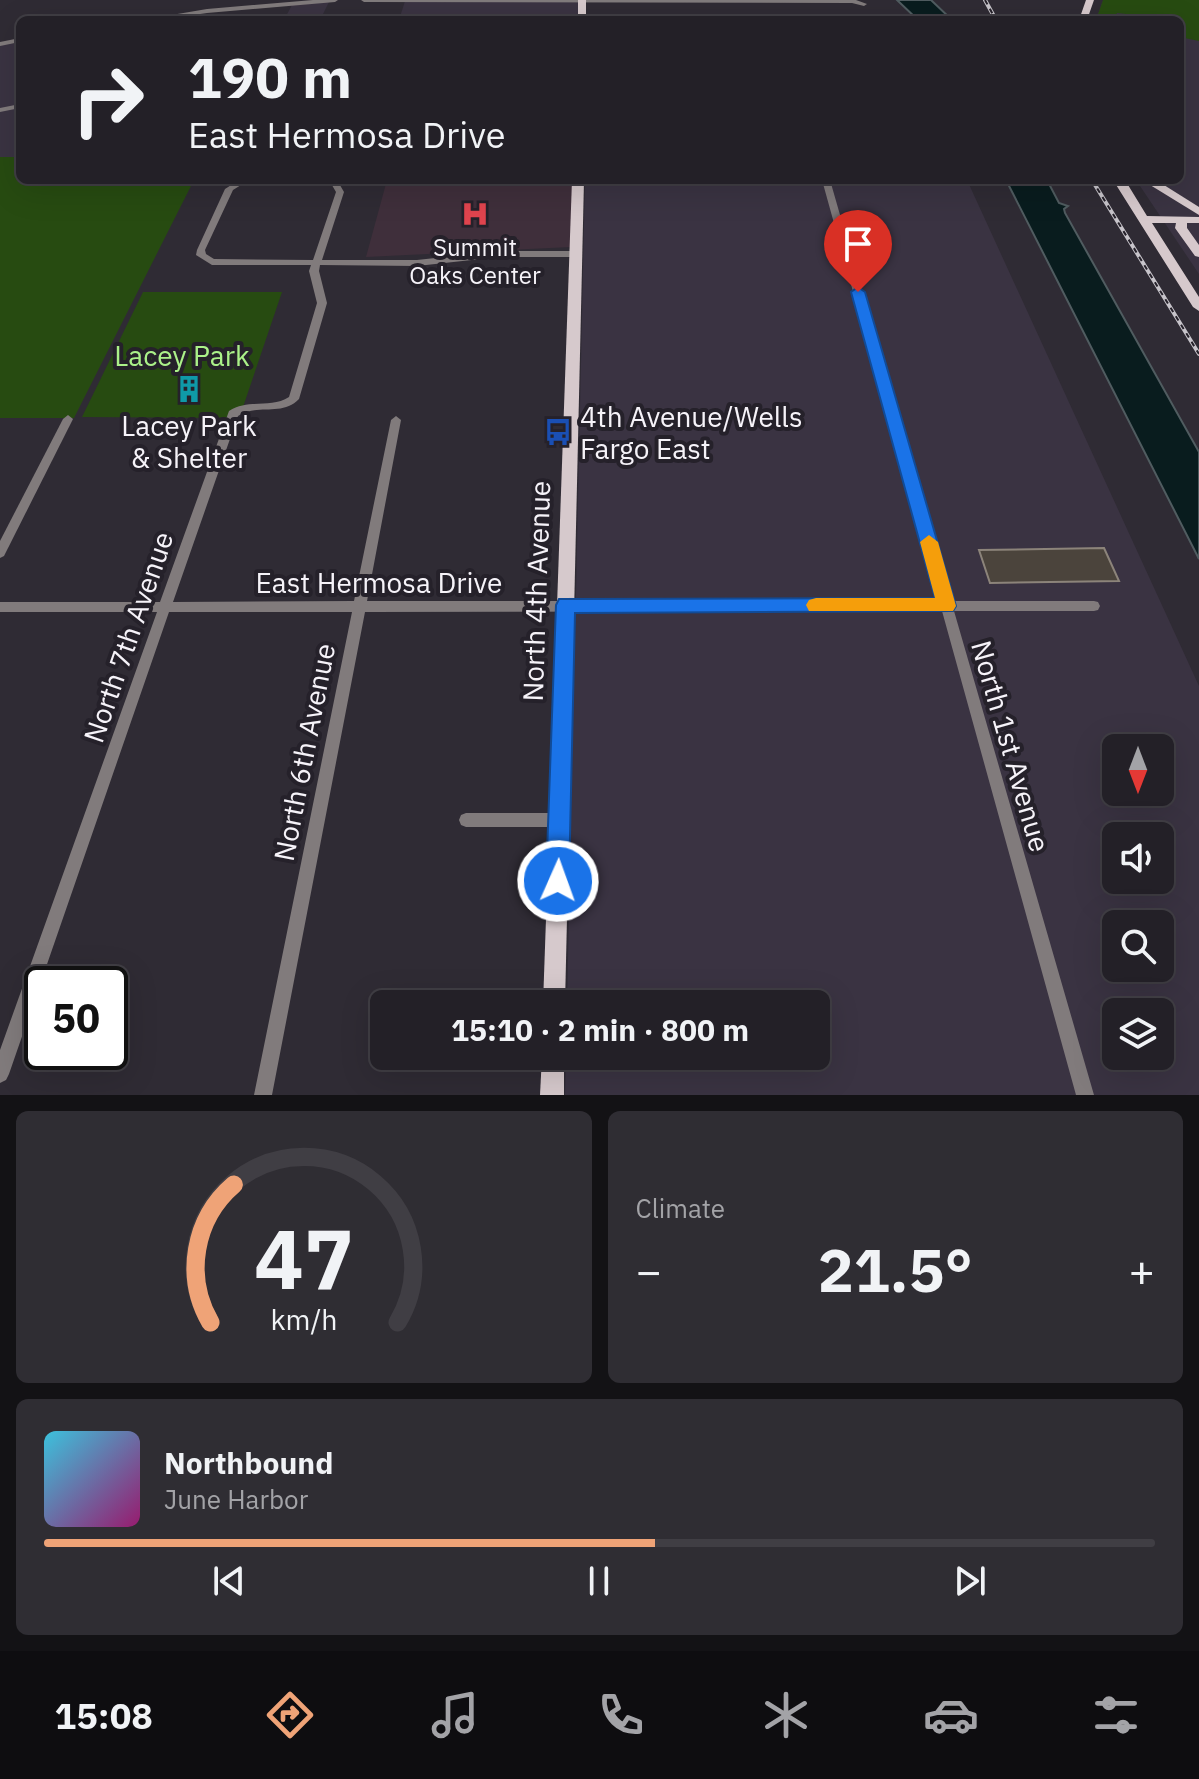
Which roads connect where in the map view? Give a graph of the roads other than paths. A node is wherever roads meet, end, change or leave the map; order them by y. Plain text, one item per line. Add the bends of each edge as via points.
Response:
1 (335, 0) edge
2 (364, 0) edge
3 (582, 0) edge
4 (655, 0) edge
5 (864, 4) dead end
6 (173, 16) edge
7 (238, 184) edge
8 (335, 184) edge
9 (578, 184) edge
10 (827, 184) edge
11 (1122, 184) edge
12 (1131, 184) edge
13 (1154, 184) edge
14 (1199, 212) edge
15 (1150, 219) junction
16 (1192, 220) edge
17 (1199, 253) edge
18 (576, 254) junction
19 (317, 263) junction
20 (1199, 287) edge
21 (1199, 307) edge
22 (68, 419) dead end
23 (396, 420) dead end
24 (0, 553) edge
25 (565, 605) junction
26 (164, 606) junction
27 (359, 606) junction
28 (947, 606) junction
29 (1094, 606) dead end
30 (0, 607) edge
31 (466, 820) dead end
32 (559, 820) junction
33 (554, 990) edge
34 (553, 1070) edge
35 (0, 1074) edge
36 (263, 1095) edge
37 (552, 1095) edge
38 (1085, 1095) edge

1 - 6 street
2 - 3 street
3 - 4 street
4 - 5 street
7 - 19 street via 229,189 201,255 219,263
8 - 19 street via 340,192
9 - 18 main road, North 4th Avenue
10 - 28 street, North 1st Avenue
11 - 15 main road
12 - 15 main road
13 - 14 main road
15 - 16 main road
15 - 20 main road
15 - 21 main road
16 - 17 main road via 1182,221 1181,228
18 - 19 street
18 - 25 main road, North 4th Avenue
19 - 26 street, North 7th Avenue via 314,277 322,303 294,399 285,405 243,407 233,414
22 - 24 street
23 - 27 street, North 6th Avenue
25 - 27 street, East Hermosa Drive
25 - 28 street, East Hermosa Drive
25 - 32 main road, North 4th Avenue
26 - 27 street, East Hermosa Drive
26 - 30 street, East Hermosa Drive
26 - 35 street, North 7th Avenue
27 - 36 street, North 6th Avenue
28 - 29 street, East Hermosa Drive
28 - 38 street, North 1st Avenue
31 - 32 street
32 - 33 main road, North 4th Avenue
34 - 37 main road

